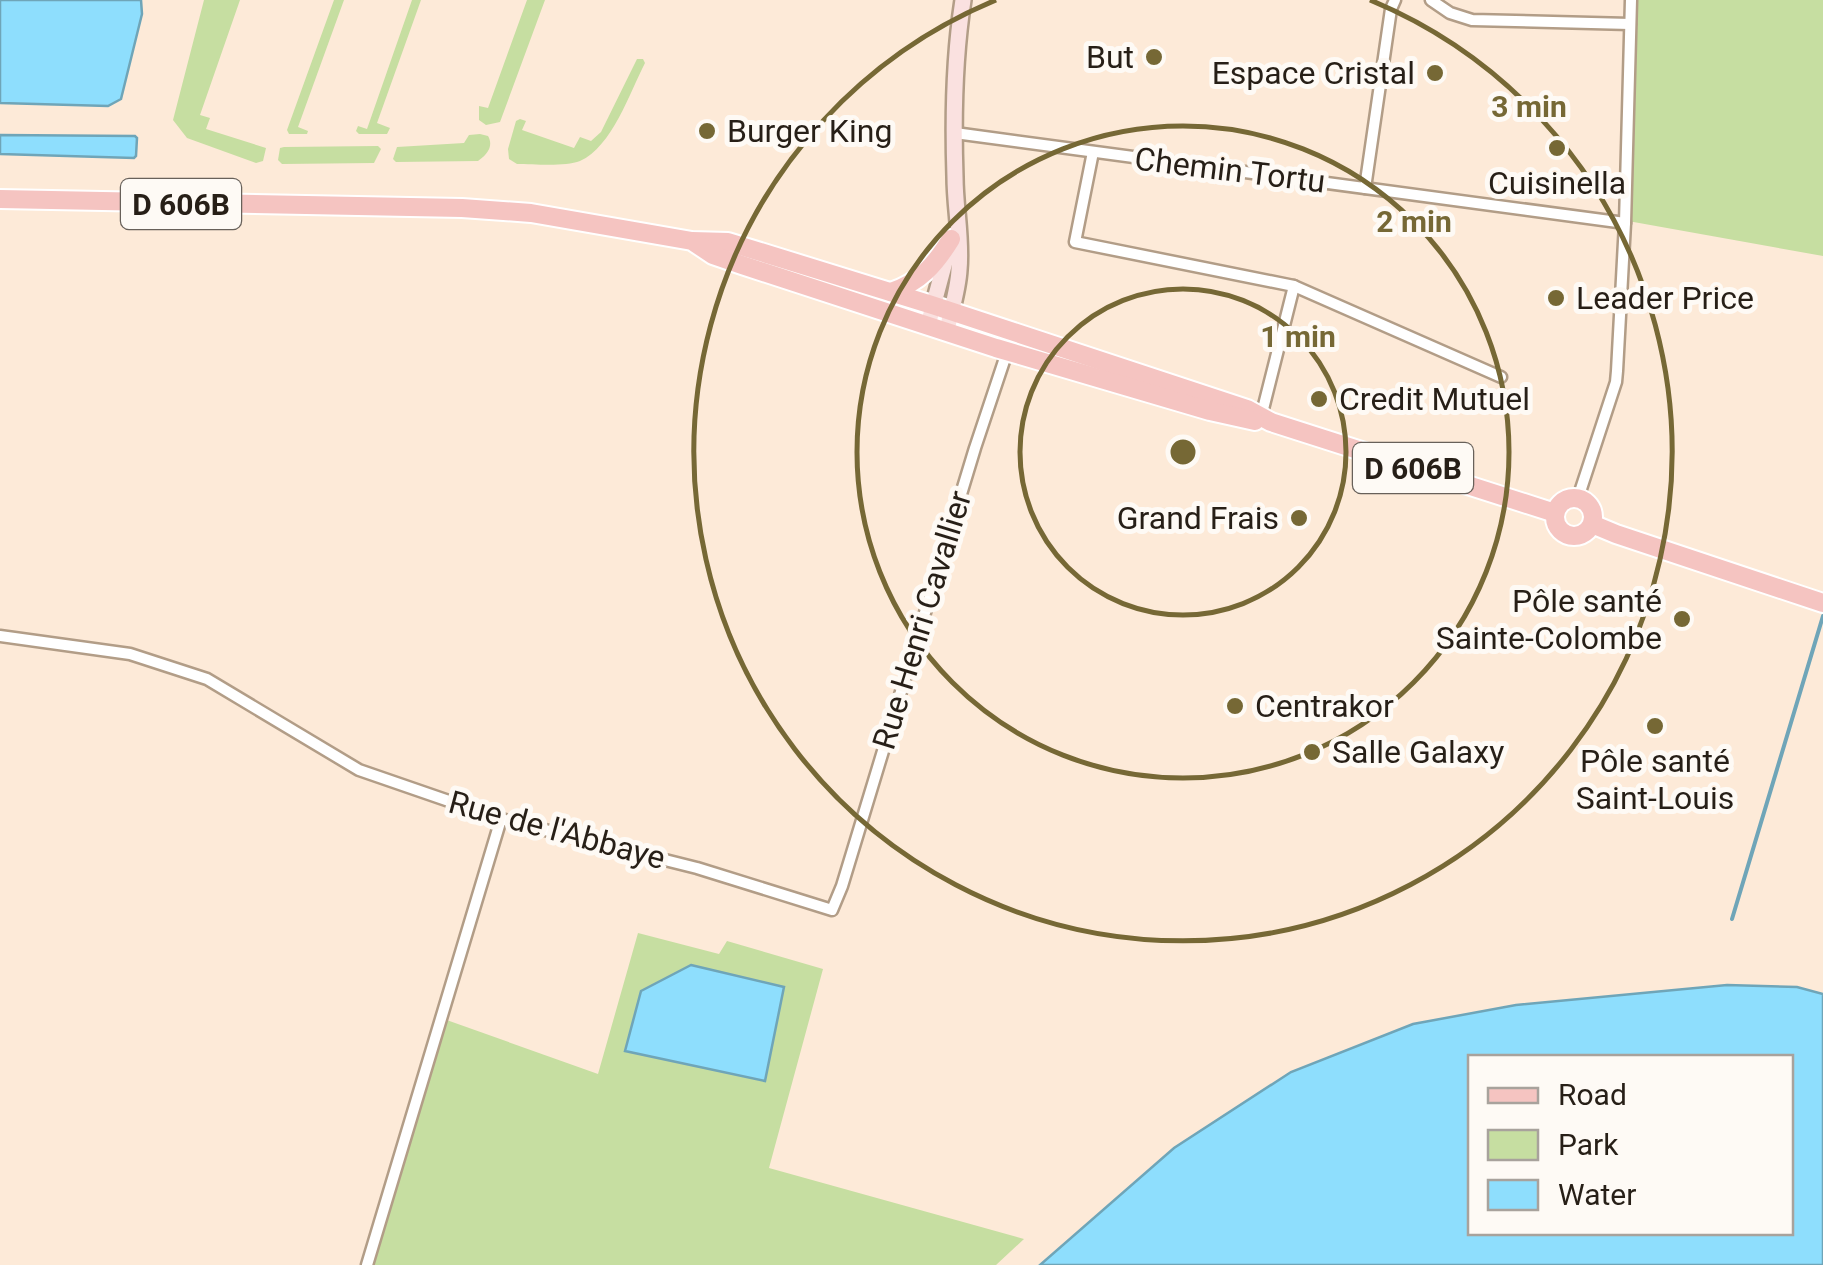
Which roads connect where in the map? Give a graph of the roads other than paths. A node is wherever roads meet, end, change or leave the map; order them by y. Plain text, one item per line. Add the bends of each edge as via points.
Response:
1 (963, 0) edge
2 (1395, 0) edge
3 (1432, 0) edge
4 (1631, 0) edge
5 (1630, 24) junction
6 (955, 133) junction
7 (1093, 152) junction
8 (1365, 188) junction
9 (0, 200) edge
10 (958, 214) junction
11 (1625, 224) junction
12 (951, 238) junction
13 (692, 241) junction
14 (1294, 286) junction
15 (891, 292) junction
16 (932, 304) junction
17 (951, 310) junction
18 (928, 325) junction
19 (947, 330) junction
20 (1014, 331) junction
21 (1007, 352) junction
22 (1501, 377) dead end
23 (1264, 420) junction
24 (1578, 498) junction
25 (1555, 514) junction
26 (1592, 524) junction
27 (1823, 603) edge
28 (0, 636) edge
29 (501, 819) junction
30 (832, 910) joint
31 (367, 1265) edge

1 - 6 street
2 - 8 street
3 - 5 street via 1472,20
4 - 5 street
5 - 11 street
6 - 7 street, Chemin Tortu
6 - 10 street
7 - 8 street, Chemin Tortu
7 - 14 street via 1075,242
8 - 11 street, Chemin Tortu
9 - 13 main road, D 606B via 462,208
10 - 12 street
10 - 17 street via 959,272
11 - 24 street via 1616,382
12 - 15 main road via 921,278
12 - 16 street
13 - 15 main road, D 606B via 728,242
13 - 18 main road, D 606B via 713,255
14 - 22 street
14 - 23 street
15 - 16 main road, D 606B
16 - 17 main road, D 606B
16 - 18 street
17 - 19 street
17 - 20 main road, D 606B
18 - 19 main road, D 606B
19 - 21 main road, D 606B
20 - 21 street, Rue Henri Cavallier
20 - 23 main road, D 606B
21 - 23 main road, D 606B via 1210,411
21 - 30 street, Rue Henri Cavallier
23 - 25 main road, D 606B
24 - 25 main road via 1560,503
24 - 26 main road via 1591,509
25 - 26 main road via 1556,526 1570,536
26 - 27 main road
28 - 29 street, Rue de l'Abbaye via 130,654 207,679 359,770
29 - 30 street, Rue de l'Abbaye
29 - 31 street

